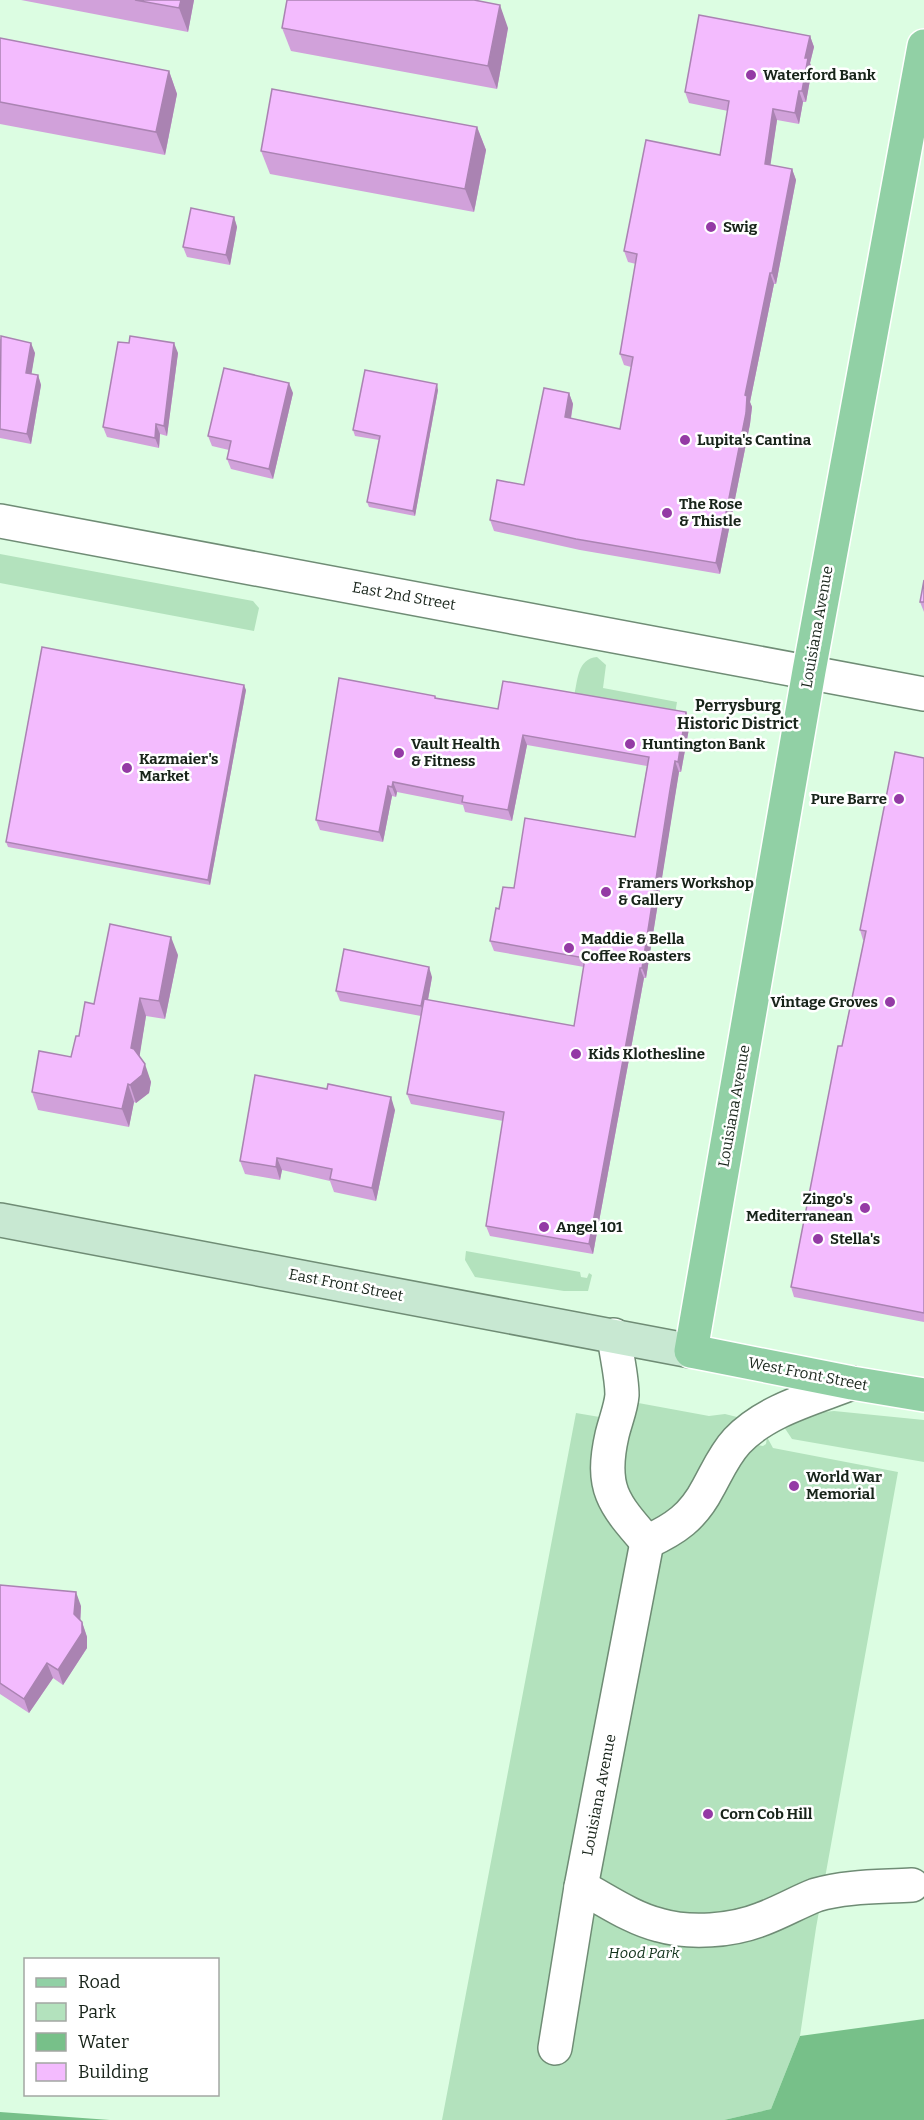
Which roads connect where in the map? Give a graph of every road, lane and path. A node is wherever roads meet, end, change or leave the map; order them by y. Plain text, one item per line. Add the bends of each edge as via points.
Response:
1 (924, 46) edge
2 (0, 522) edge
3 (809, 671) junction
4 (924, 693) edge
5 (0, 1220) edge
6 (614, 1335) junction
7 (691, 1351) junction
8 (852, 1383) junction
9 (924, 1395) edge
10 (647, 1542) junction
11 (912, 1885) dead end
12 (581, 1887) junction
13 (555, 2049) dead end

1 - 3 main road, Louisiana Avenue
2 - 3 street, East 2nd Street
3 - 4 street, East 2nd Street
3 - 7 main road, Louisiana Avenue
5 - 6 main road, East Front Street
6 - 7 main road, East Front Street
6 - 10 street via 621,1395 607,1472 620,1511
7 - 8 main road, West Front Street
8 - 9 main road, West Front Street
8 - 10 street via 753,1427 736,1441 692,1514 674,1529
10 - 12 street, Louisiana Avenue
11 - 12 street via 832,1892 761,1920 699,1930 658,1925
12 - 13 street, Louisiana Avenue

